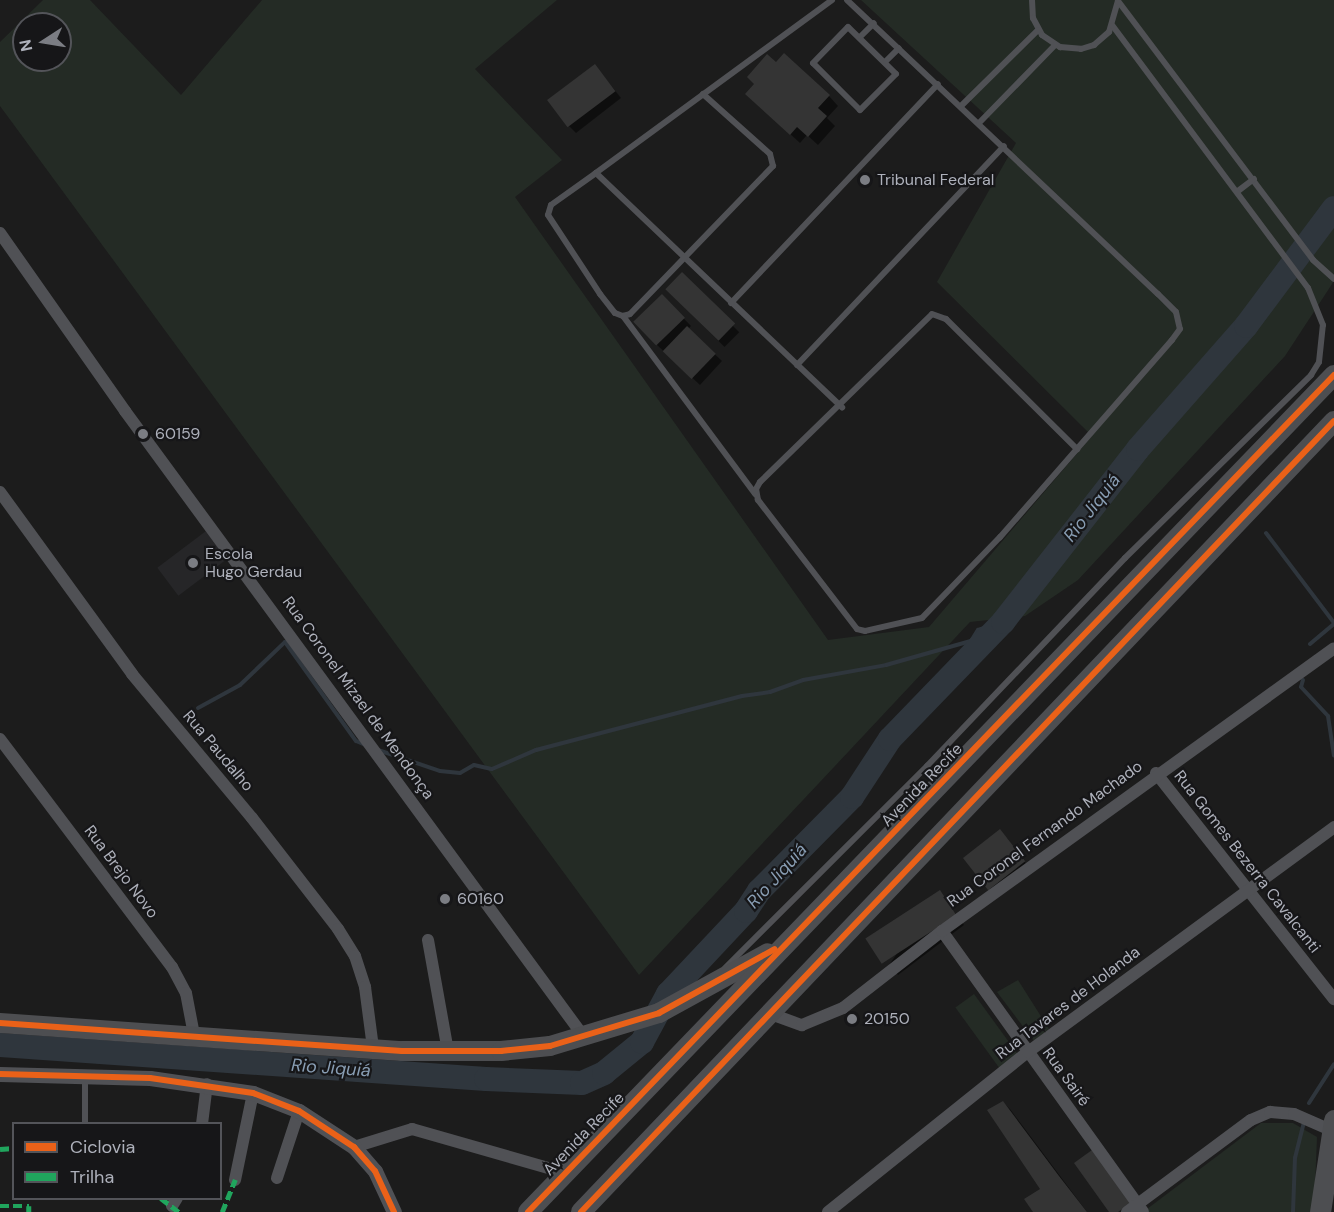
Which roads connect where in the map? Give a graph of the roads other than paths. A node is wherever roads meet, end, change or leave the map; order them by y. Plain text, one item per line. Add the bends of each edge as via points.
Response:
1 (832, 0) edge
2 (847, 0) edge
3 (1032, 0) edge
4 (1118, 0) edge
5 (874, 23) junction
6 (1113, 26) junction
7 (1038, 30) junction
8 (861, 36) junction
9 (1055, 45) junction
10 (899, 48) junction
11 (886, 61) junction
12 (938, 84) junction
13 (704, 93) junction
14 (960, 106) junction
15 (979, 123) junction
16 (1004, 146) junction
17 (596, 173) junction
18 (1254, 179) junction
19 (1238, 191) junction
20 (0, 232) edge
21 (684, 259) junction
22 (1334, 279) edge
23 (730, 303) junction
24 (623, 316) junction
25 (797, 365) junction
26 (1334, 375) edge
27 (842, 407) junction
28 (1334, 421) edge
29 (1077, 449) junction
30 (0, 492) edge
31 (755, 494) junction
32 (1334, 648) edge
33 (0, 739) edge
34 (1156, 773) junction
35 (1334, 827) edge
36 (1246, 890) junction
37 (942, 931) junction
38 (796, 936) junction
39 (428, 940) dead end
40 (700, 993) junction
41 (1334, 999) edge
42 (771, 1014) junction
43 (0, 1023) edge
44 (194, 1035) junction
45 (584, 1037) junction
46 (373, 1048) junction
47 (448, 1051) junction
48 (1028, 1052) junction
49 (0, 1074) edge
50 (85, 1075) junction
51 (207, 1084) junction
52 (254, 1093) junction
53 (299, 1111) junction
54 (85, 1122) edge
55 (202, 1122) edge
56 (1332, 1125) edge
57 (354, 1147) junction
58 (565, 1173) junction
59 (277, 1178) dead end
60 (235, 1180) dead end
61 (1136, 1210) edge
62 (394, 1212) edge
63 (528, 1212) edge
64 (581, 1212) edge
65 (828, 1212) edge
66 (1320, 1212) edge

1 - 13 lane
2 - 5 lane
3 - 7 lane
4 - 6 lane
4 - 18 lane
5 - 8 lane
5 - 10 lane
6 - 9 lane via 1102,40 1087,47 1069,49
6 - 19 lane
7 - 9 lane
7 - 14 lane
8 - 11 lane
8 - 11 lane via 847,27 813,63 858,110 896,76
9 - 15 lane
10 - 11 lane
10 - 12 lane
12 - 14 lane
12 - 23 lane
13 - 17 lane
13 - 21 lane via 770,154 774,164
14 - 15 lane
15 - 16 lane
16 - 25 lane
16 - 29 lane via 1170,306 1180,323 1172,340
17 - 21 lane
17 - 24 lane via 551,205 548,215 600,294 615,313
18 - 19 lane
18 - 22 lane via 1313,260
19 - 40 lane via 1297,272 1323,325 1320,362
20 - 45 street, Rua Coronel Mizael de Mendonça via 125,411
21 - 23 lane
21 - 24 lane
23 - 25 lane
24 - 31 lane
25 - 27 lane
26 - 38 main road, Avenida Recife
27 - 29 lane via 925,319 936,313
27 - 31 lane via 760,482
28 - 42 main road
29 - 31 lane via 929,614 865,631 845,618
30 - 46 street, Rua Paudalho via 132,674 338,929 355,956 365,987
32 - 34 street, Rua Coronel Fernando Machado
33 - 44 street, Rua Brejo Novo via 172,967 186,993
34 - 36 street, Rua Gomes Bezerra Cavalcanti
34 - 37 street, Rua Coronel Fernando Machado
35 - 36 street, Rua Tavares de Holanda
36 - 41 street, Rua Gomes Bezerra Cavalcanti
36 - 48 street, Rua Tavares de Holanda
37 - 42 street, Rua Coronel Fernando Machado via 843,1008 821,1019 802,1024
37 - 48 street, Rua Sairé
38 - 40 main road
38 - 58 main road, Avenida Recife
39 - 47 street
40 - 45 main road via 659,1013
42 - 64 main road
43 - 44 main road
44 - 46 main road
45 - 47 main road via 550,1046
46 - 47 main road
48 - 61 street, Rua Sairé
48 - 65 street, Rua Tavares de Holanda
49 - 50 street
50 - 51 street
50 - 54 lane
51 - 52 street
51 - 55 street
52 - 53 street
52 - 60 street
53 - 57 street
53 - 59 street
56 - 61 street via 1270,1112 1251,1120
56 - 66 highway
57 - 58 street via 412,1129
57 - 62 street via 375,1171
58 - 63 main road, Avenida Recife

